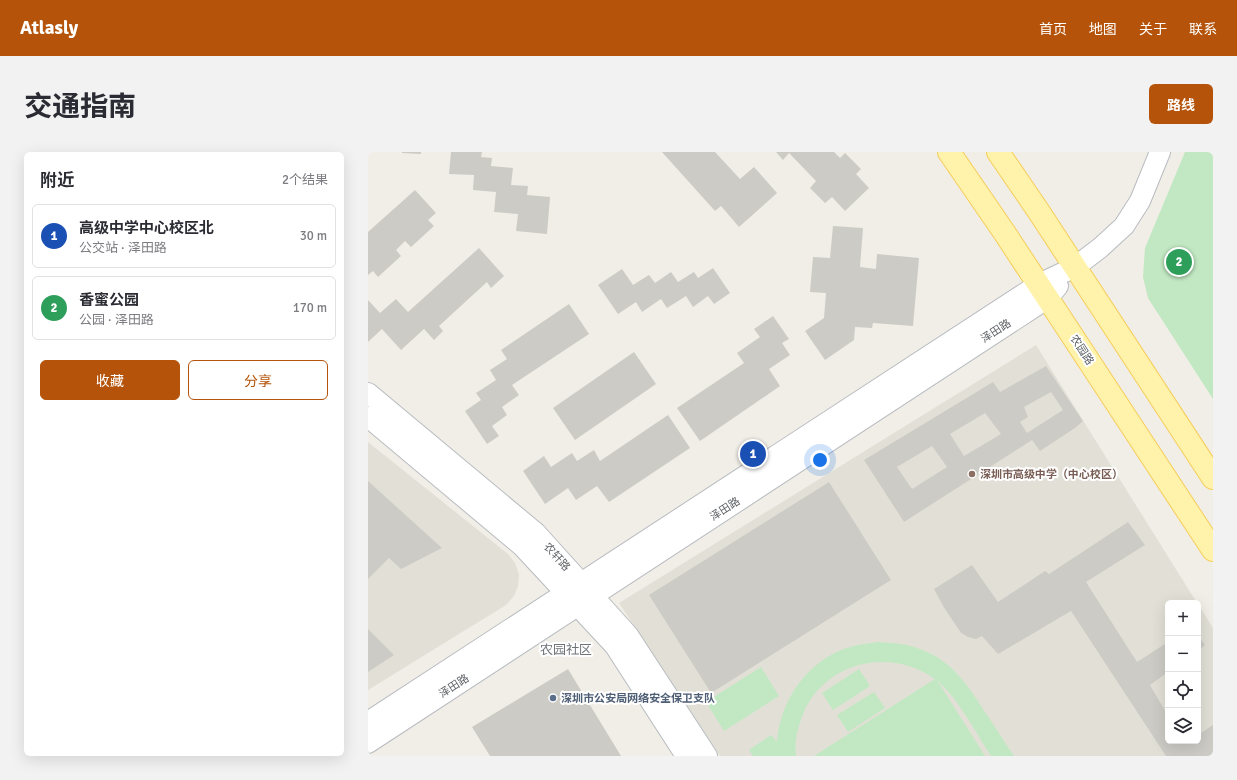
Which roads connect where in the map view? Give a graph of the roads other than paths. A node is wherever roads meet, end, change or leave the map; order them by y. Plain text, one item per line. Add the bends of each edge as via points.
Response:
1 (949, 152) edge
2 (998, 152) edge
3 (1160, 152) edge
4 (1075, 267) junction
5 (1043, 291) junction
6 (368, 393) edge
7 (368, 417) edge
8 (1213, 478) edge
9 (1213, 550) edge
10 (579, 594) junction
11 (368, 722) edge
12 (368, 743) edge
13 (686, 756) edge
14 (707, 756) edge

1 - 5 main road, 农园路
2 - 4 main road
3 - 4 street, 泽田路 via 1140,201 1124,226
4 - 5 street, 泽田路
4 - 8 main road
5 - 9 main road, 农园路
5 - 10 street, 泽田路
6 - 10 street, 农轩路 via 536,533
7 - 10 street, 农轩路
10 - 11 street, 泽田路
10 - 12 street, 泽田路
10 - 13 street, 农轩路
10 - 14 street, 农轩路 via 628,635

